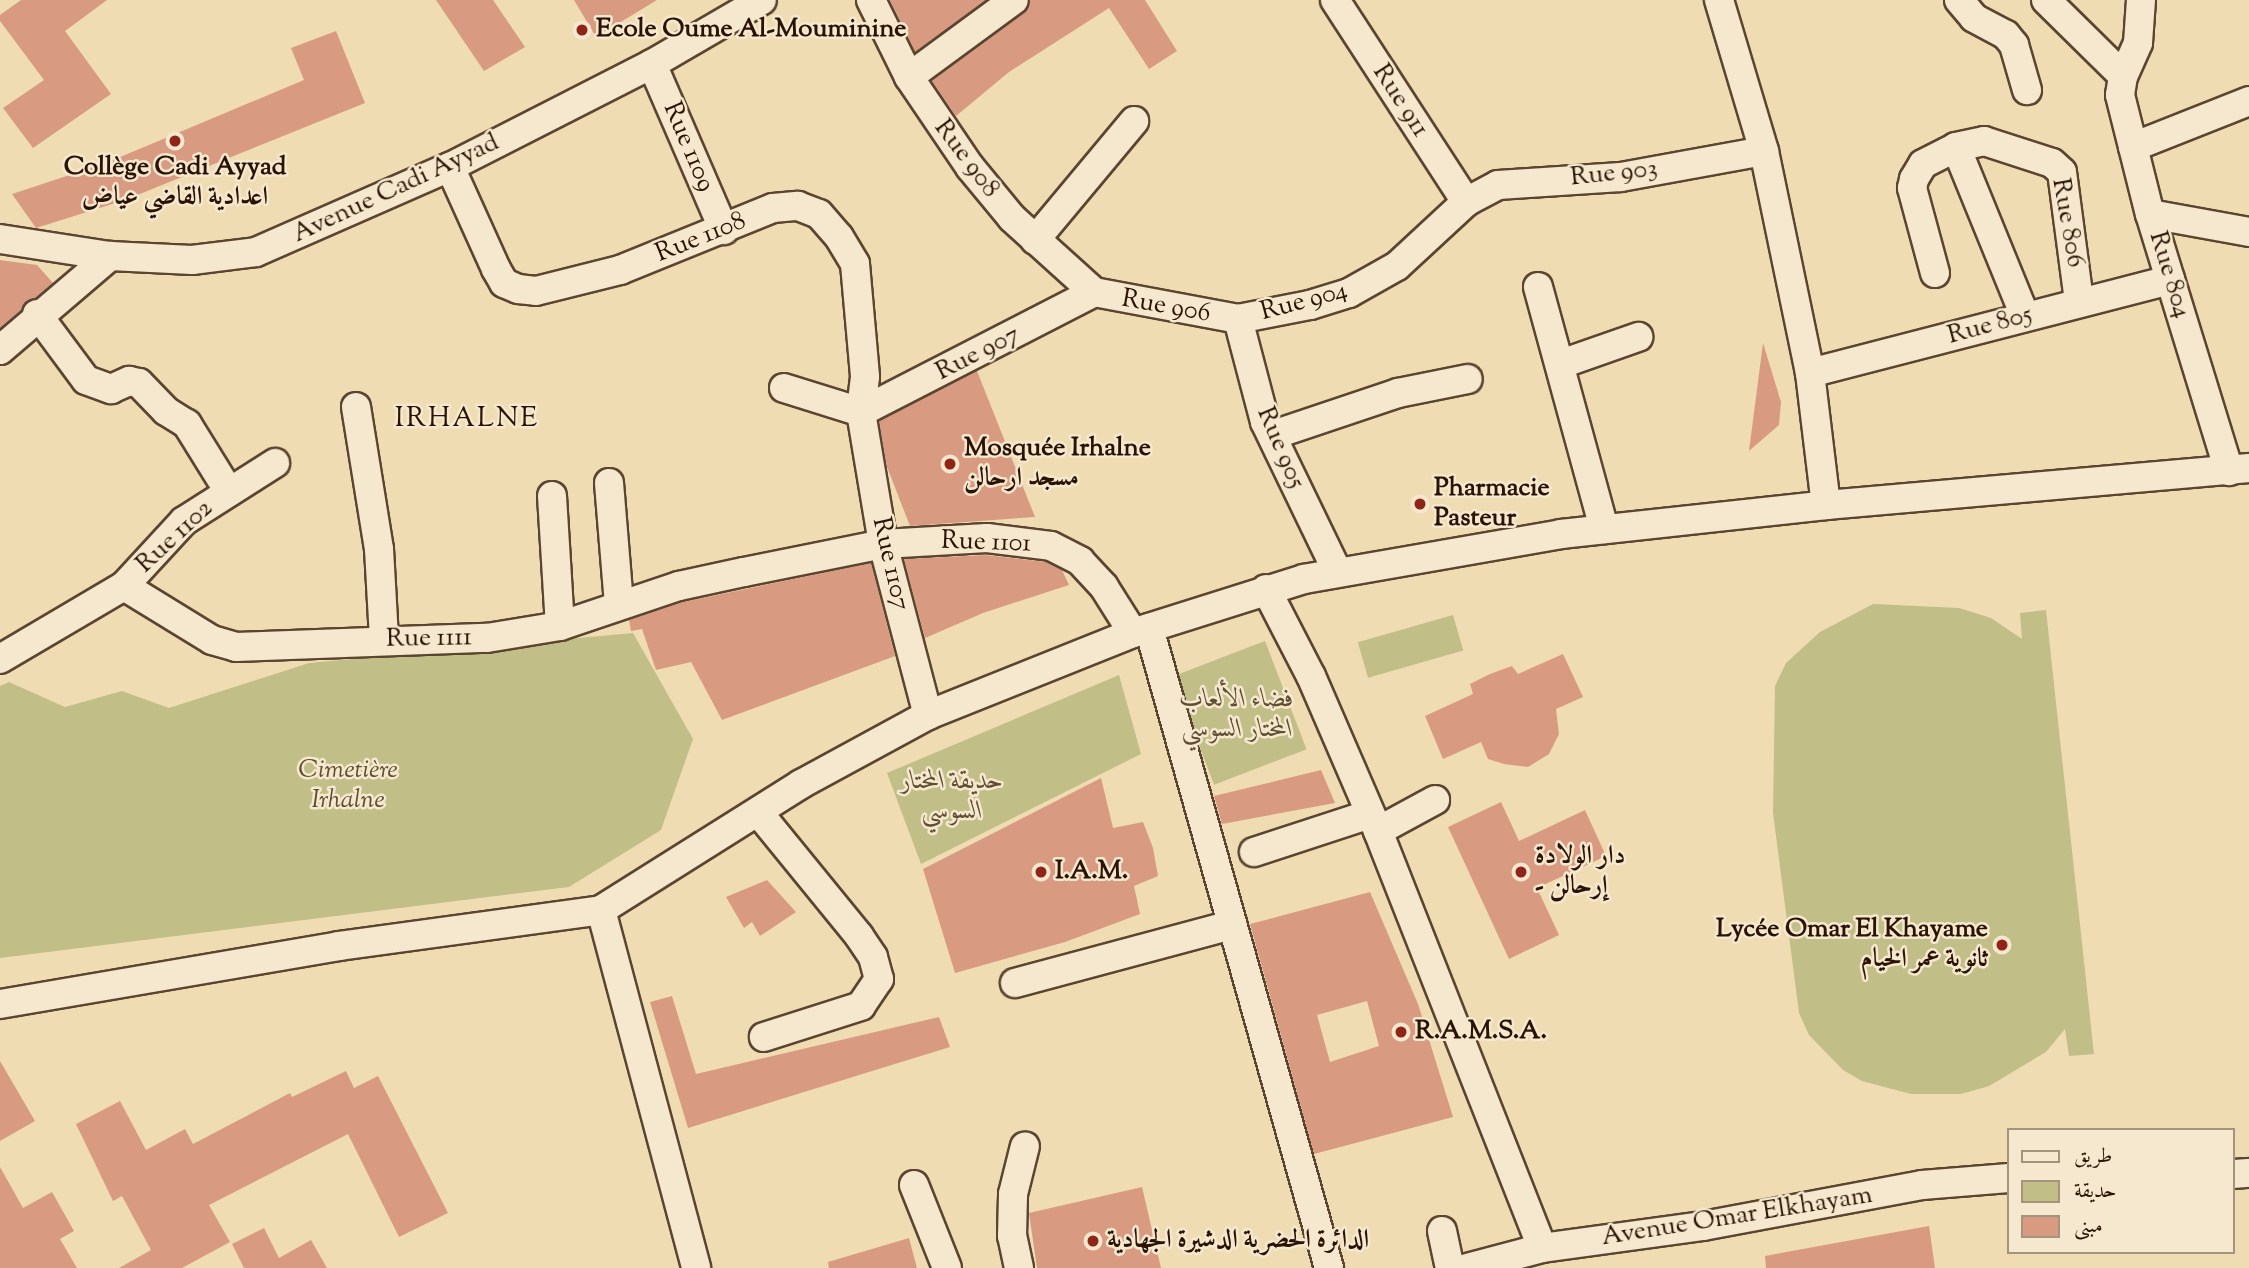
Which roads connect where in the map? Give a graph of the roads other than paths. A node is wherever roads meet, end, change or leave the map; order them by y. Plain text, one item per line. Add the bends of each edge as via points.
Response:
1 (762, 0) edge
2 (871, 0) edge
3 (1014, 0) edge
4 (1335, 0) edge
5 (1719, 0) edge
6 (1959, 0) edge
7 (2046, 0) edge
8 (2141, 0) edge
9 (652, 64) junction
10 (2123, 76) junction
11 (909, 77) junction
12 (2027, 90) dead end
13 (2249, 101) edge
14 (1134, 121) dead end
15 (1956, 147) junction
16 (2133, 148) junction
17 (1764, 150) junction
18 (450, 167) junction
19 (1466, 202) junction
20 (2150, 214) junction
21 (724, 230) junction
22 (2249, 232) edge
23 (0, 239) edge
24 (1035, 240) junction
25 (110, 256) junction
26 (1935, 273) dead end
27 (2170, 280) junction
28 (1538, 287) dead end
29 (1094, 292) junction
30 (2080, 302) junction
31 (37, 314) junction
32 (2025, 316) junction
33 (1238, 319) junction
34 (1638, 338) dead end
35 (0, 350) edge
36 (1561, 364) junction
37 (1810, 373) junction
38 (1468, 379) dead end
39 (784, 388) dead end
40 (356, 407) dead end
41 (861, 412) junction
42 (1273, 435) junction
43 (275, 463) dead end
44 (2239, 470) edge
45 (609, 483) dead end
46 (228, 490) junction
47 (552, 496) dead end
48 (1826, 505) junction
49 (1604, 529) junction
50 (883, 544) junction
51 (1337, 571) junction
52 (124, 586) junction
53 (1266, 590) junction
54 (619, 605) junction
55 (560, 626) junction
56 (1141, 630) junction
57 (384, 639) junction
58 (0, 659) edge
59 (928, 715) junction
60 (1435, 800) dead end
61 (758, 812) junction
62 (1374, 823) junction
63 (1254, 852) dead end
64 (601, 910) junction
65 (1232, 925) junction
66 (1015, 983) dead end
67 (0, 1003) edge
68 (764, 1037) dead end
69 (1025, 1146) dead end
70 (2008, 1178) edge
71 (914, 1185) dead end
72 (1442, 1231) dead end
73 (1542, 1248) junction
74 (696, 1268) edge
75 (947, 1268) edge
76 (1019, 1268) edge
77 (1329, 1268) edge
78 (1450, 1268) edge
79 (1467, 1268) edge

1 - 9 street, Avenue Cadi Ayyad
2 - 11 street, Rue 908
3 - 11 street
4 - 19 street, Rue 911
5 - 17 street
6 - 12 street via 1974,18 2006,35 2014,45
7 - 10 street
8 - 10 street, Rue 804 via 2138,43
9 - 18 street, Avenue Cadi Ayyad
9 - 21 street, Rue 1109
10 - 16 street, Rue 804 via 2120,95
11 - 24 street, Rue 908 via 970,167
13 - 16 street
14 - 24 street
15 - 26 street, Rue 806 via 1923,164 1912,188
15 - 30 street, Rue 806 via 1984,141 2059,166
15 - 32 street
16 - 20 street, Rue 804
17 - 19 street, Rue 903 via 1621,177 1517,181 1497,185
17 - 37 street
18 - 21 street, Rue 1108 via 496,269 504,283 518,289 536,291 578,282
18 - 25 street, Avenue Cadi Ayyad via 256,252 192,260
19 - 33 street, Rue 904 via 1397,266 1349,293
20 - 22 street
20 - 27 street, Rue 804
21 - 41 street, Rue 1108 via 773,208 798,206 820,214 839,237 855,264 864,377
23 - 25 street, Avenue Cadi Ayyad
24 - 29 street, Rue 908
25 - 31 street
27 - 30 street, Rue 805
27 - 44 street, Rue 804
28 - 36 street
29 - 33 street, Rue 906
29 - 41 street, Rue 907
30 - 32 street, Rue 805
31 - 35 street
31 - 46 street, Rue 1102 via 86,380 111,388 130,381 139,383 159,405 187,424
32 - 37 street, Rue 805
33 - 42 street, Rue 905 via 1265,422
34 - 36 street
36 - 49 street
37 - 48 street
38 - 42 street via 1398,393
39 - 41 street
40 - 57 street via 379,549
41 - 50 street, Rue 1107
42 - 51 street, Rue 905
43 - 46 street, Rue 1102
44 - 48 street
45 - 54 street
46 - 52 street, Rue 1102 via 184,521
47 - 55 street
48 - 49 street
49 - 51 street
50 - 54 street, Rue 1111 via 679,586
50 - 56 street, Rue 1101 via 987,538 1051,546 1080,561
50 - 59 street, Rue 1107
51 - 53 street
52 - 57 street, Rue 1111 via 212,640 236,647
52 - 58 street
53 - 56 street
53 - 62 street via 1311,676
54 - 55 street, Rue 1111
55 - 57 street, Rue 1111 via 487,638
56 - 59 street
56 - 65 street, Rue 1101
59 - 61 street
60 - 62 street
61 - 64 street
61 - 68 street via 859,936 873,957 878,979 862,1006
62 - 63 street
62 - 73 street
64 - 67 street via 339,946
64 - 74 street
65 - 66 street
65 - 77 street, Rue 1101
69 - 76 street via 1013,1194 1012,1236
70 - 73 street, Avenue Omar Elkhayam via 1922,1185 1716,1224
71 - 75 street
72 - 78 street
73 - 79 street, Avenue Omar Elkhayam

